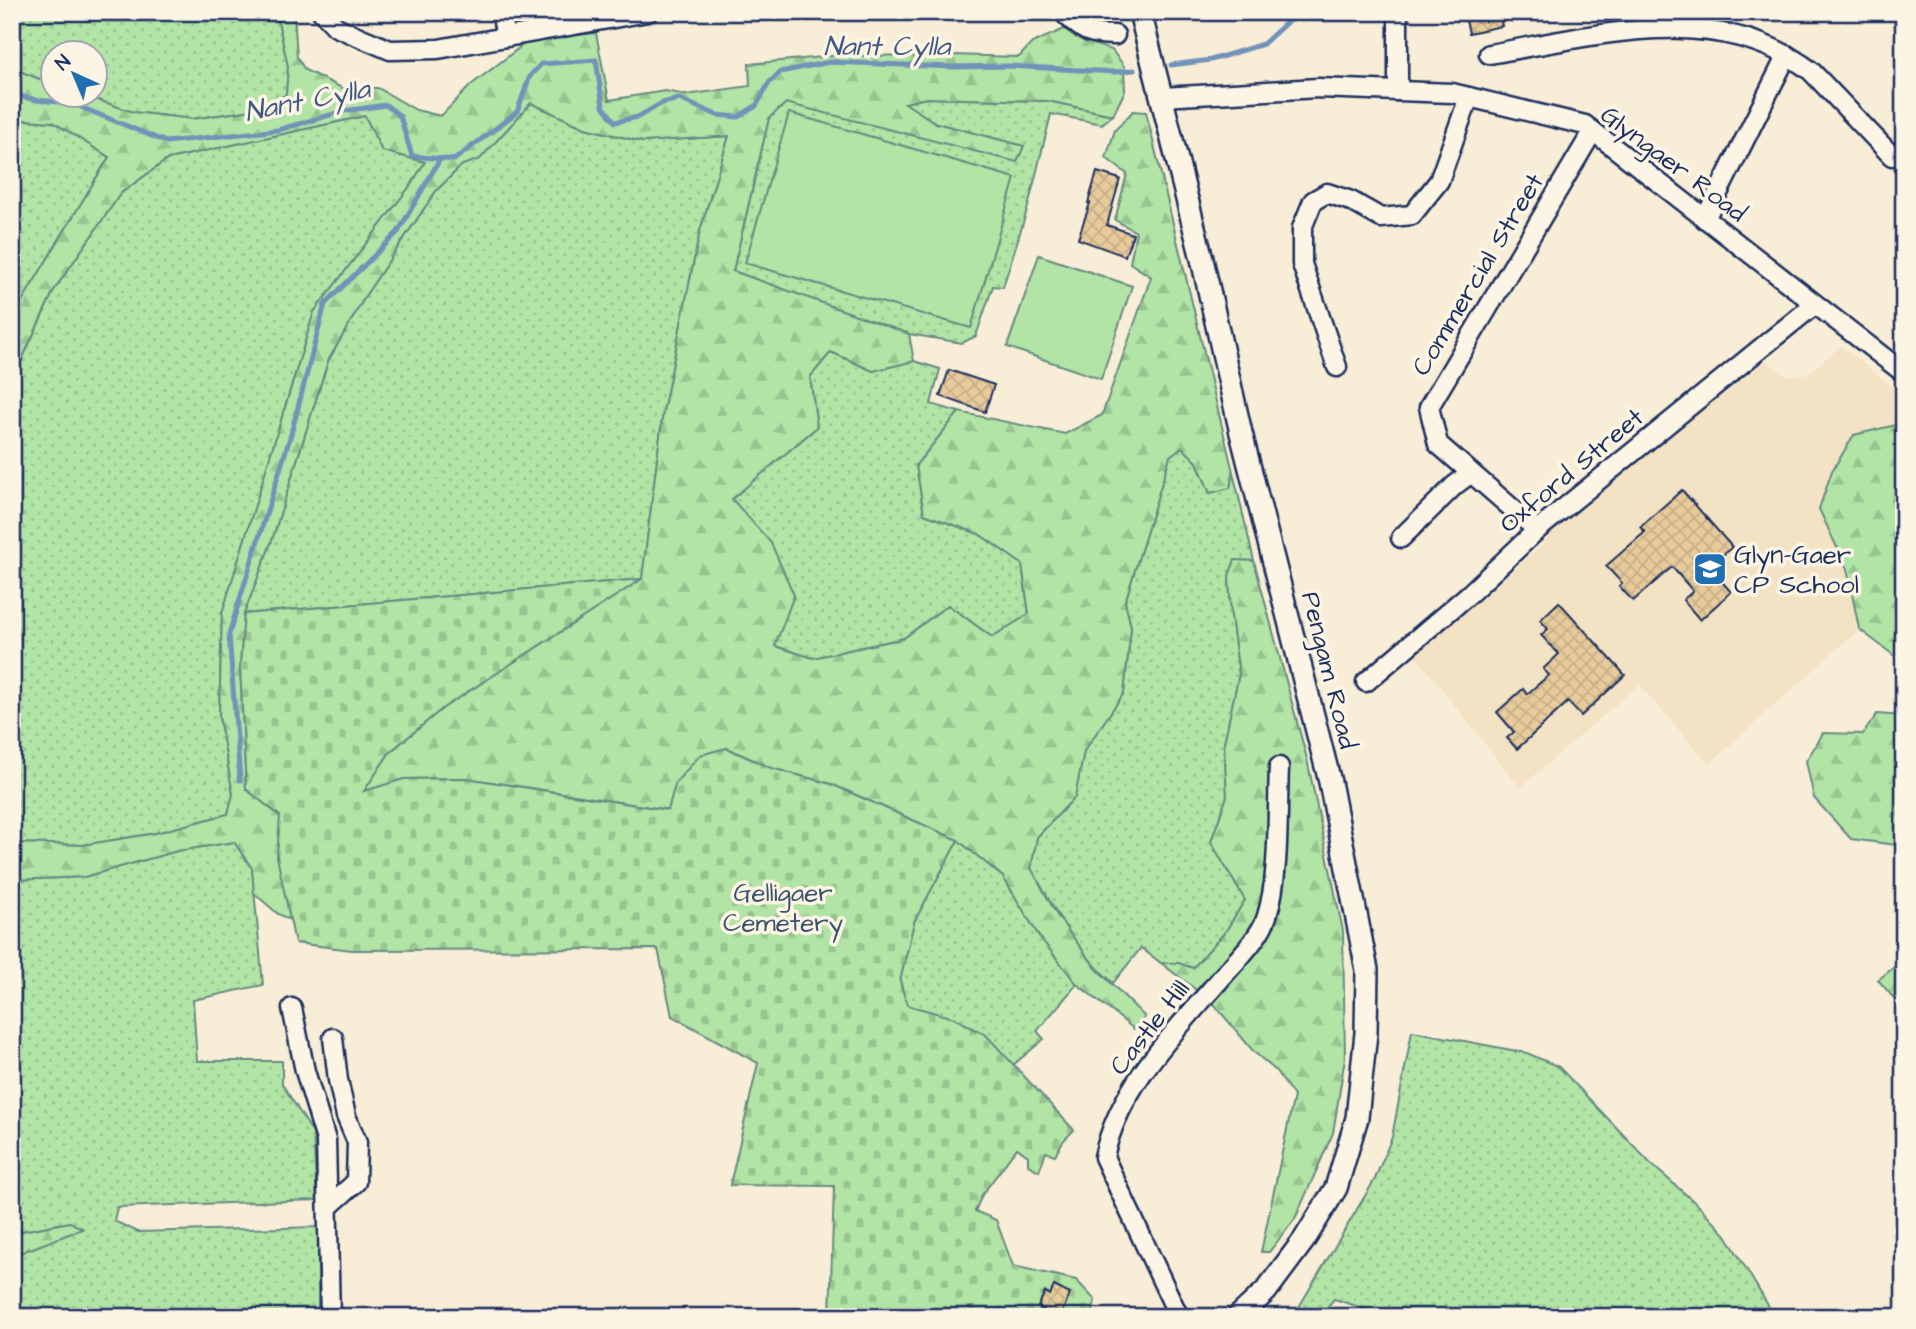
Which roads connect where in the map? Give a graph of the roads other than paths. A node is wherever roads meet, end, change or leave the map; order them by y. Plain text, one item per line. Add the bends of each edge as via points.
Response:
1 (322, 12) edge
2 (501, 12) edge
3 (648, 12) edge
4 (1063, 12) edge
5 (1140, 12) edge
6 (1398, 12) edge
7 (1115, 36) dead end
8 (506, 37) junction
9 (1489, 54) dead end
10 (1787, 55) junction
11 (1398, 91) junction
12 (1162, 97) junction
13 (1469, 97) junction
14 (1593, 131) junction
15 (1902, 152) edge
16 (1705, 219) junction
17 (1814, 305) junction
18 (1337, 367) dead end
19 (1904, 373) edge
20 (1470, 474) junction
21 (1537, 530) junction
22 (1401, 538) dead end
23 (1366, 682) dead end
24 (1279, 767) dead end
25 (292, 1008) dead end
26 (333, 1038) dead end
27 (329, 1206) junction
28 (330, 1317) edge
29 (1179, 1317) edge
30 (1238, 1317) edge

1 - 8 street via 336,27 390,50 438,49
2 - 8 street
3 - 8 street
4 - 7 street via 1094,35
5 - 12 main road, Pengam Road
6 - 11 street
9 - 10 street via 1647,27 1733,33
10 - 15 street via 1811,71 1892,156
10 - 16 street
11 - 12 street, Glyngaer Road via 1318,88
11 - 13 street, Glyngaer Road
12 - 30 main road, Pengam Road via 1330,782 1367,970 1357,1118 1336,1188 1266,1291
13 - 14 street, Glyngaer Road
13 - 18 street via 1439,181 1412,215 1381,218 1327,193 1313,201 1302,228 1302,264
14 - 16 street, Glyngaer Road
14 - 20 street, Commercial Street via 1429,407 1438,444
16 - 17 street, Glyngaer Road
17 - 19 street, Glyngaer Road
17 - 21 street, Oxford Street
20 - 21 street, Commercial Street
20 - 22 street
21 - 23 street, Oxford Street
24 - 29 street, Castle Hill via 1274,877 1267,918 1248,947 1159,1049 1108,1139 1104,1157
25 - 27 street via 304,1071 326,1140
26 - 27 street via 343,1104 357,1142 356,1182
27 - 28 street

